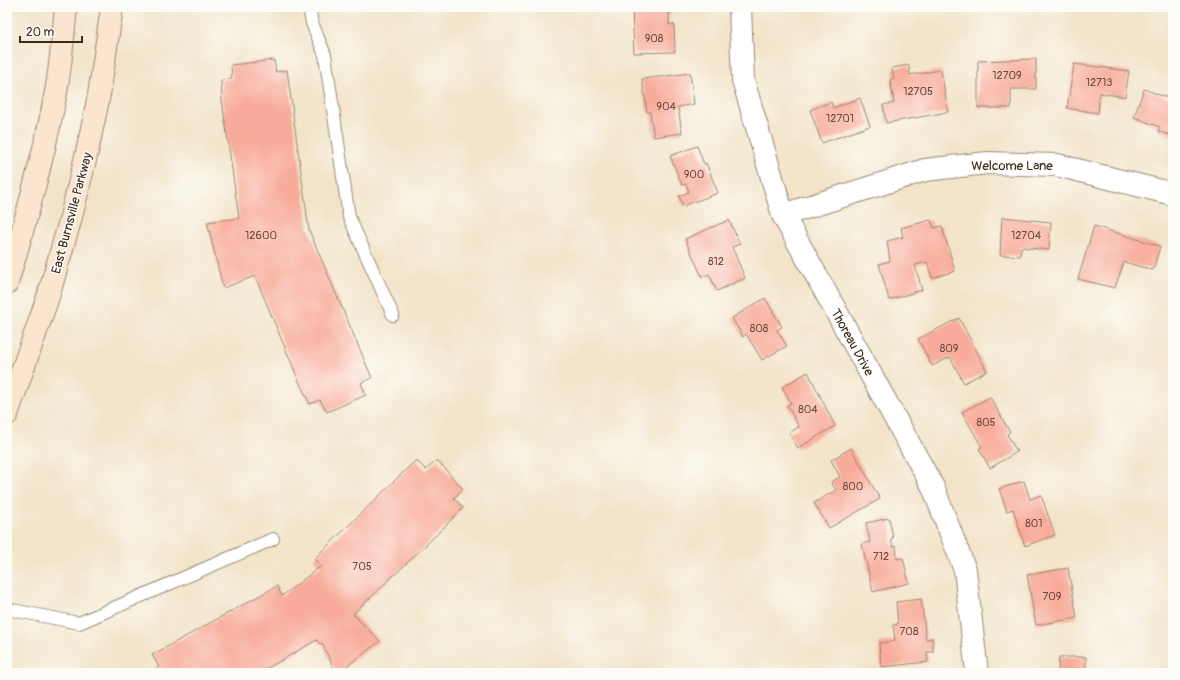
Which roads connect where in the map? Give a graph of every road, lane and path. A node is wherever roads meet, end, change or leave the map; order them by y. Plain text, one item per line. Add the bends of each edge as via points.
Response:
1 (66, 7) edge
2 (112, 7) edge
3 (309, 7) edge
4 (740, 7) edge
5 (1173, 194) edge
6 (783, 215) junction
7 (7, 283) edge
8 (392, 315) dead end
9 (7, 414) edge
10 (273, 539) dead end
11 (7, 609) edge
12 (977, 673) edge

1 - 7 street via 56,91 46,140
2 - 9 street, East Burnsville Parkway via 99,95 70,221 48,297
3 - 8 lane via 312,23 325,55 349,217
4 - 6 street, Thoreau Drive via 743,80
5 - 6 street, Welcome Lane via 1057,165 987,162 926,170
6 - 12 street, Thoreau Drive via 933,487 965,570
10 - 11 lane via 78,623

